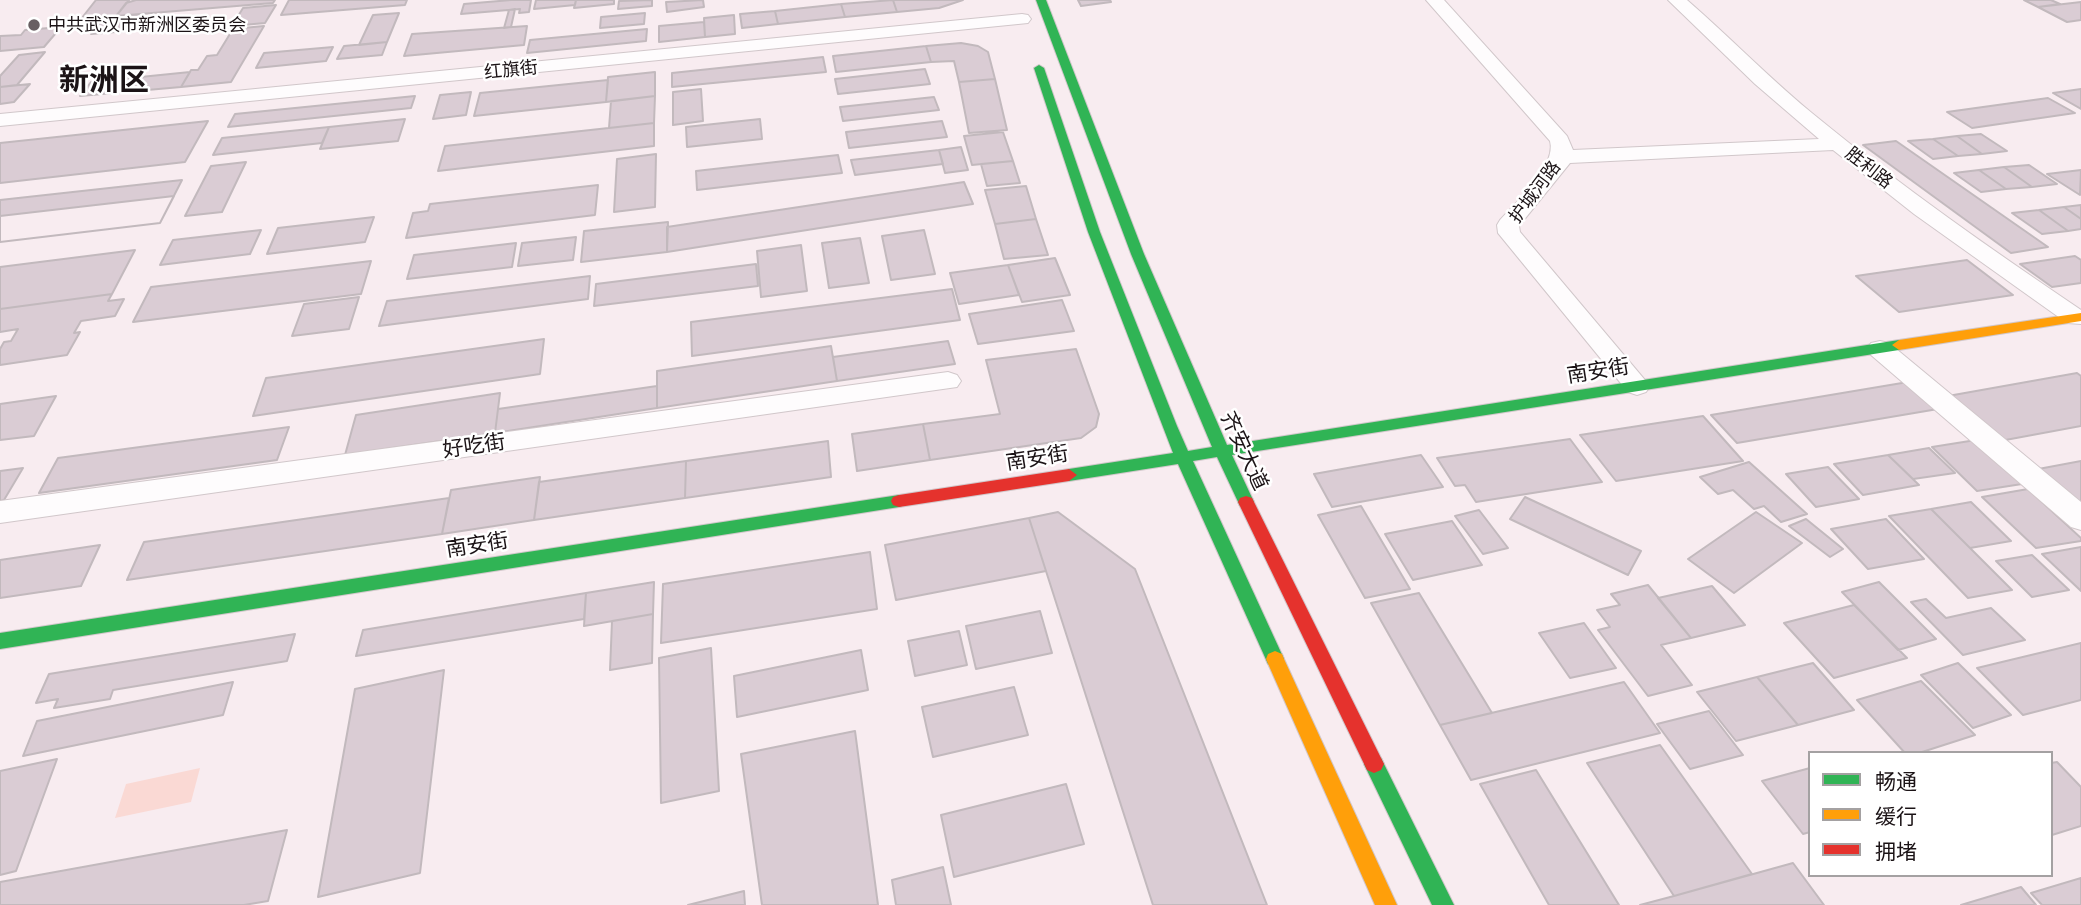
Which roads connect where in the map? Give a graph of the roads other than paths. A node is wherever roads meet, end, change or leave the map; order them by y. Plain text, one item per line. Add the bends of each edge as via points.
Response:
1 (1016, 0) edge
2 (1041, 0) edge
3 (1435, 0) edge
4 (1677, 0) edge
5 (1024, 26) joint
6 (1035, 57) dead end
7 (0, 120) edge
8 (1838, 144) junction
9 (1562, 158) junction
10 (2078, 318) edge
11 (1880, 349) junction
12 (948, 381) dead end
13 (1637, 386) junction
14 (1221, 451) junction
15 (1183, 457) junction
16 (0, 512) edge
17 (2081, 519) edge
18 (0, 641) edge
19 (1386, 905) edge
20 (1443, 905) edge

1 - 5 main road
2 - 14 main road, 齐安大道 via 1155,303
3 - 9 street, 护城河路 via 1553,130 1560,140
4 - 8 street, 胜利路
5 - 7 street, 红旗街
6 - 15 main road via 1121,307
8 - 9 street
8 - 10 street, 胜利路 via 1934,218
9 - 13 street, 护城河路 via 1508,225 1509,233
10 - 11 main road, 南安街
11 - 13 main road, 南安街
11 - 17 street
12 - 16 street, 好吃街
13 - 14 main road, 南安街
14 - 15 main road, 南安街
14 - 20 main road, 齐安大道
15 - 18 main road, 南安街
15 - 19 main road

